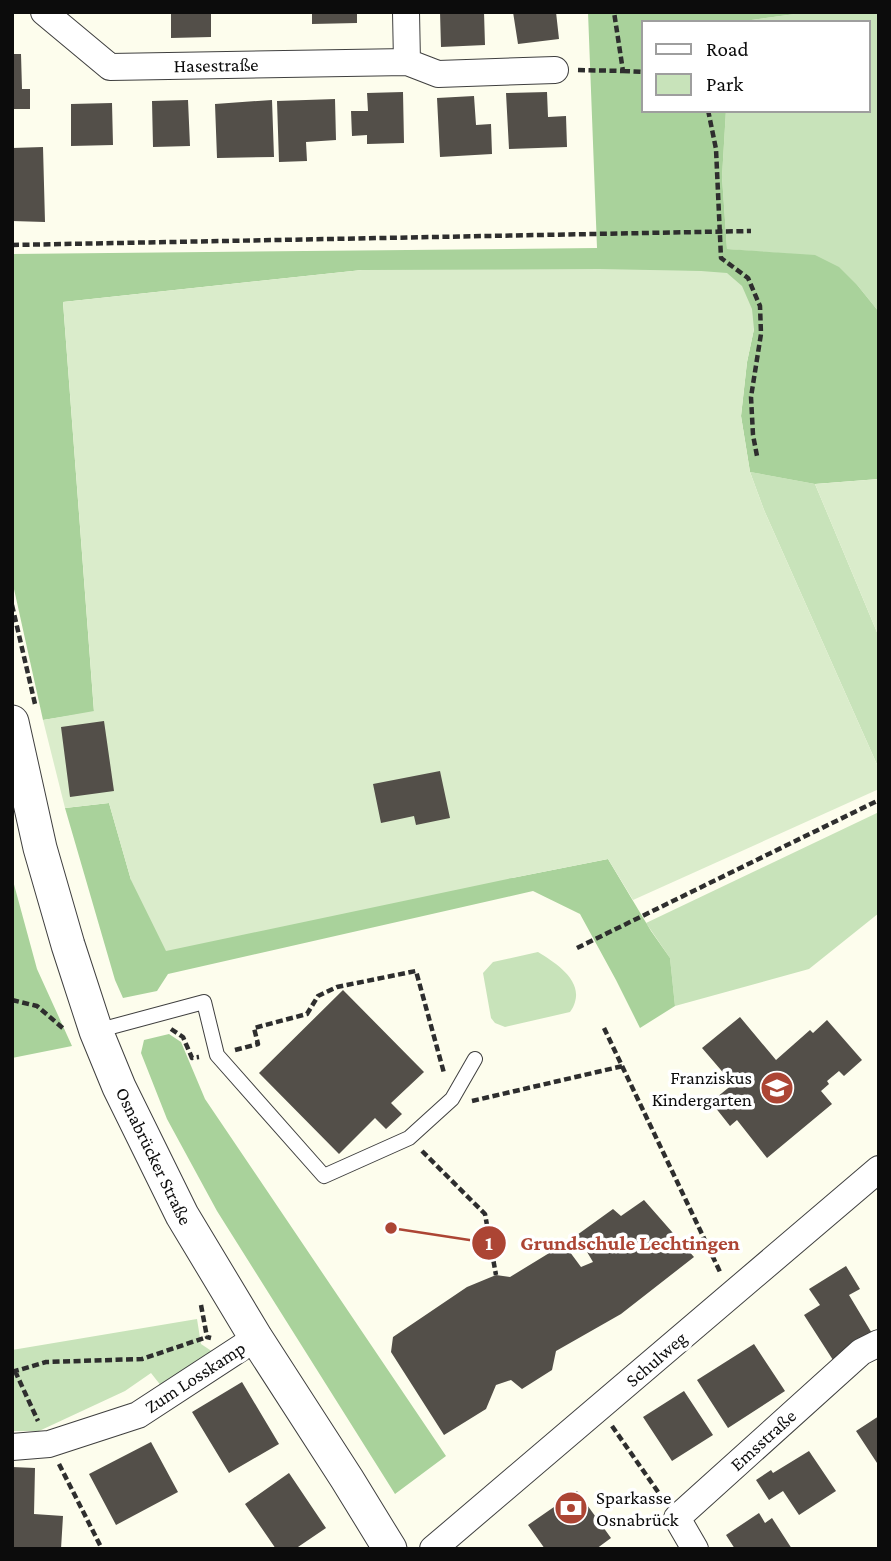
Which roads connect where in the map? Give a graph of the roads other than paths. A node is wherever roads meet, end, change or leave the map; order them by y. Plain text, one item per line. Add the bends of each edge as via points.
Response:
1 (44, 12) edge
2 (407, 12) edge
3 (407, 62) junction
4 (555, 70) road end
5 (25, 718) edge
6 (81, 1030) junction
7 (475, 1059) dead end
8 (879, 1169) edge
9 (256, 1338) junction
10 (879, 1343) edge
11 (12, 1447) edge
12 (390, 1549) edge
13 (433, 1549) edge
14 (695, 1549) edge

1 - 3 street, Hasestraße via 110,67
2 - 3 street
3 - 4 street, Hasestraße via 438,74
5 - 6 street, Osnabrücker Straße via 40,848 68,945
6 - 7 lane via 204,1002 217,1055 324,1176 409,1138 452,1099
6 - 9 street, Osnabrücker Straße via 119,1087 182,1216
8 - 13 street, Schulweg
9 - 11 street, Zum Losskamp via 138,1415 49,1444
9 - 12 street, Osnabrücker Straße
10 - 14 street, Emsstraße via 861,1352 677,1518

